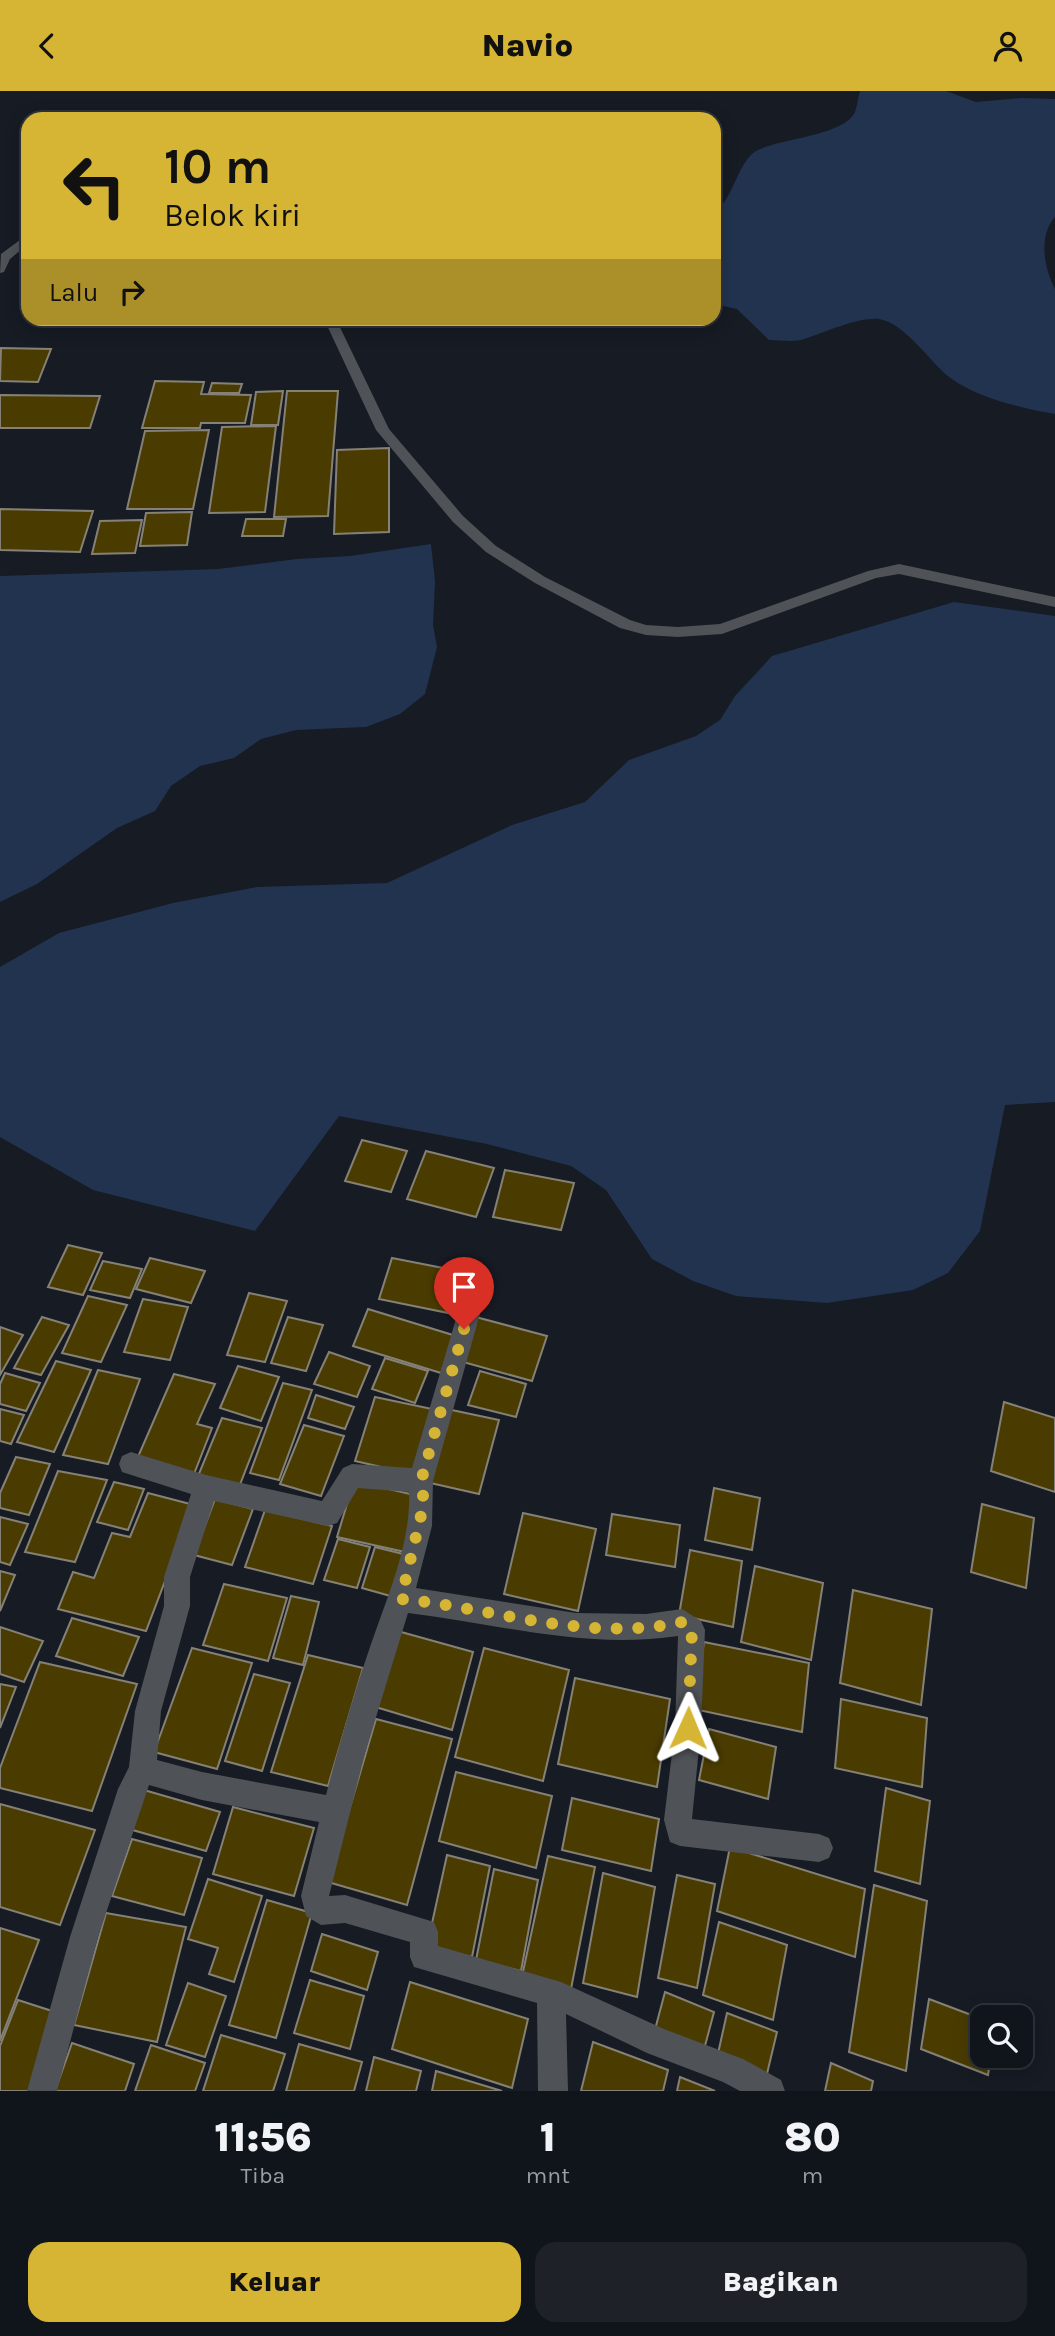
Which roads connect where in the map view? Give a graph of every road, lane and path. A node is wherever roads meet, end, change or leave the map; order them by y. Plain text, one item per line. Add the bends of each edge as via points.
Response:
1 (21, 244) edge
2 (0, 269) edge
3 (333, 326) edge
4 (1055, 602) edge
5 (479, 1277) dead end
6 (131, 1464) dead end
7 (421, 1481) junction
8 (206, 1487) junction
9 (401, 1599) junction
10 (142, 1770) junction
11 (336, 1811) junction
12 (819, 1849) dead end
13 (551, 1992) junction
14 (42, 2091) edge
15 (553, 2091) edge
16 (770, 2091) edge

1 - 2 lane via 5,257
3 - 4 lane via 383,430 458,519 491,549 540,580 625,624 678,632 722,629 873,574 899,569
5 - 7 street
6 - 8 street
7 - 8 street via 352,1476 328,1514
7 - 9 street via 424,1503
8 - 10 street via 177,1577 177,1606 148,1711
9 - 11 street via 377,1665
9 - 12 street via 567,1625 664,1626 682,1622 692,1630 680,1832
10 - 11 street
10 - 14 street via 84,1937
11 - 13 street via 315,1896 318,1909 345,1909 424,1932 424,1957
13 - 15 street
13 - 16 street

